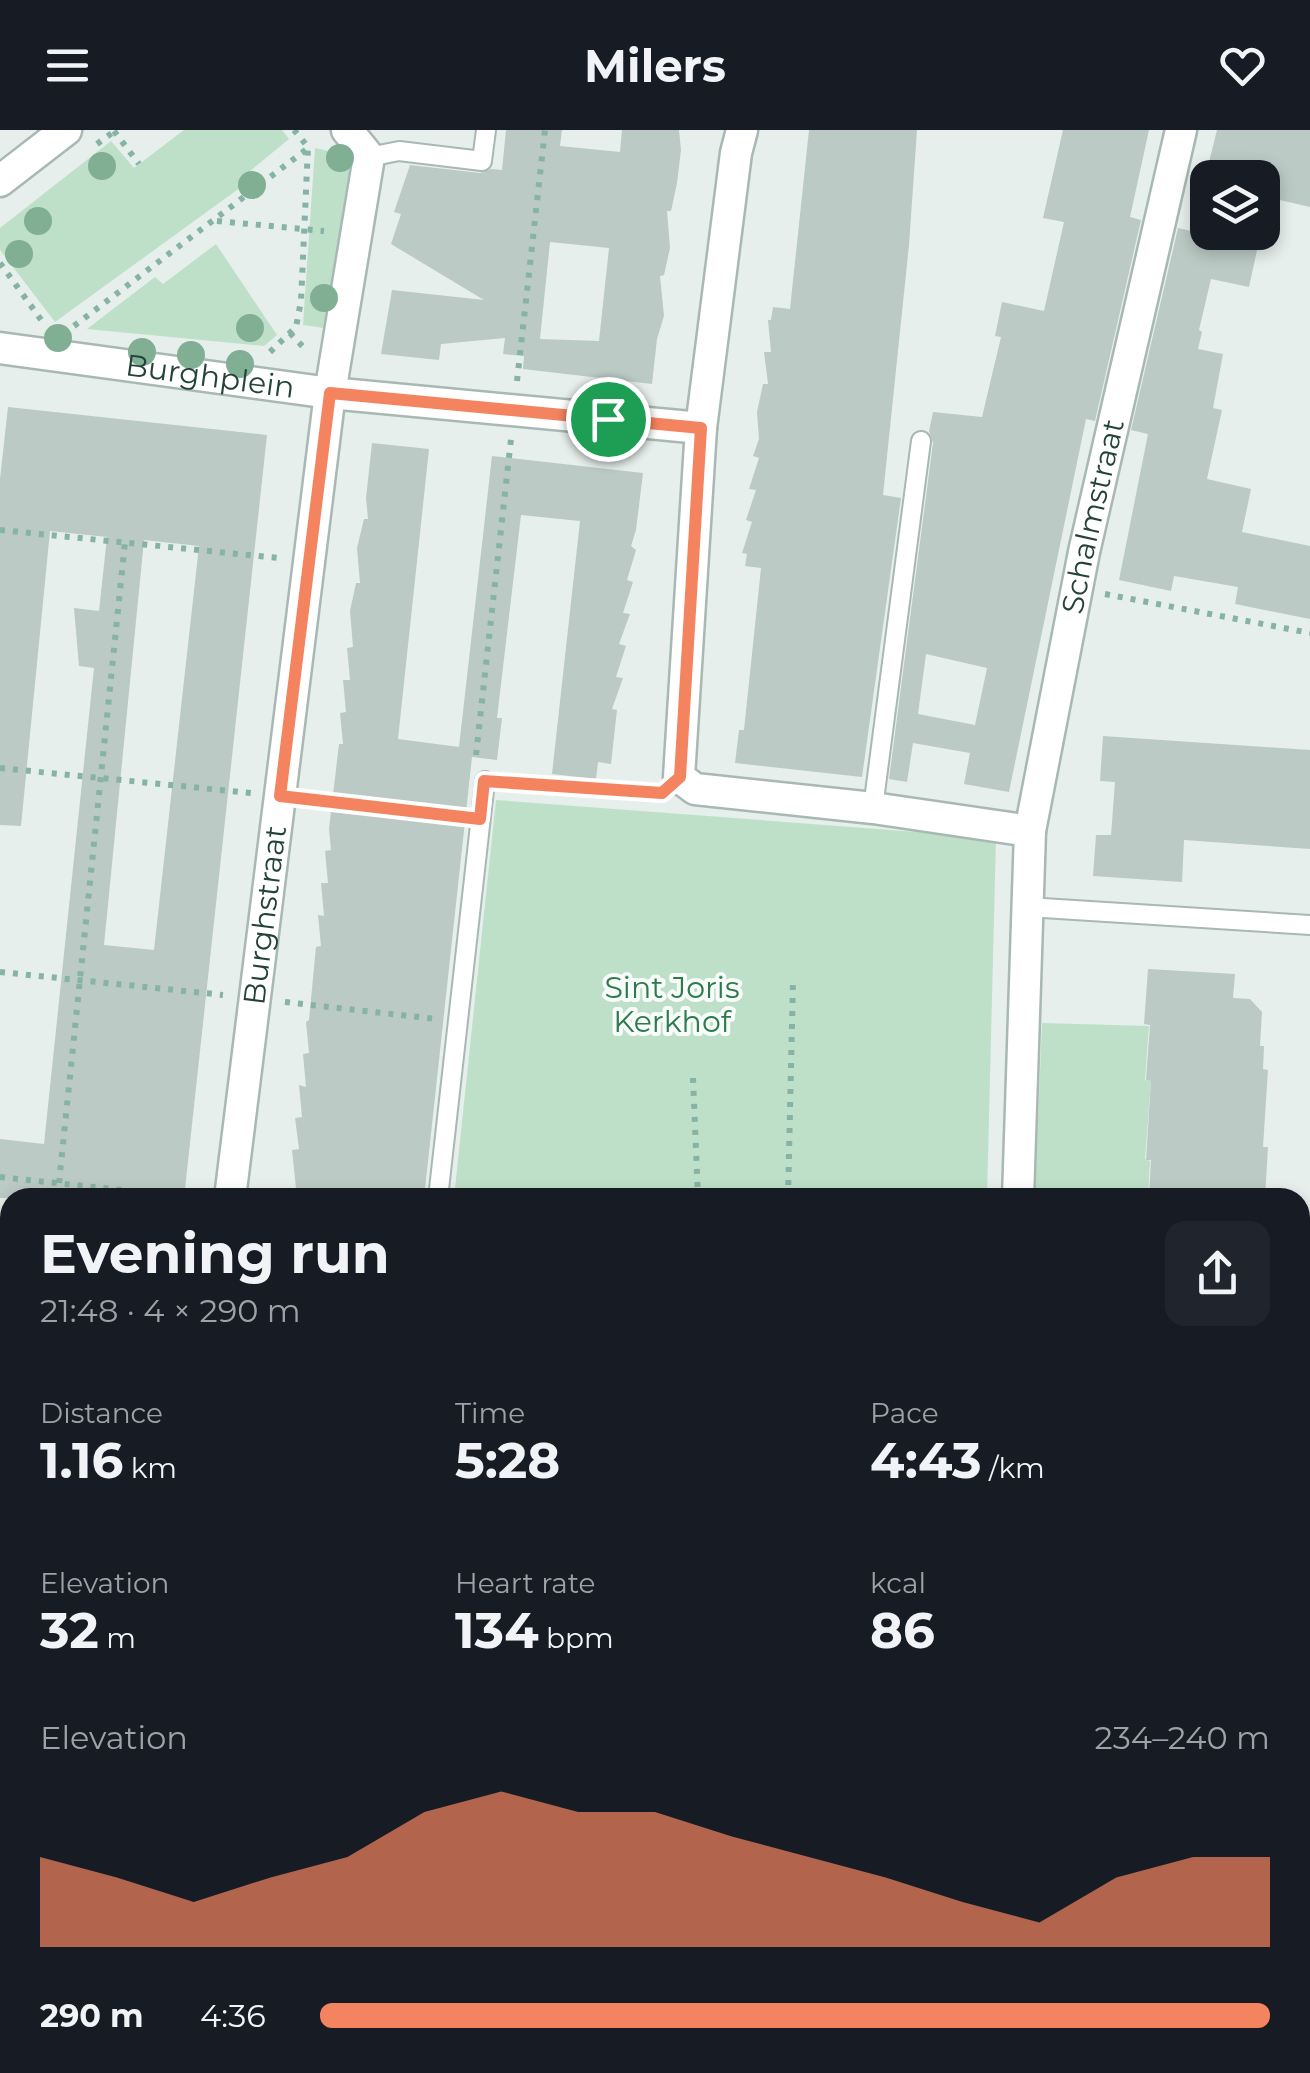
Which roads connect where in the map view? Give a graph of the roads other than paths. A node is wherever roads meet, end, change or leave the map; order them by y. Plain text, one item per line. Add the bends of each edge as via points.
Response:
1 (66, 130) edge
2 (347, 130) edge
3 (486, 130) edge
4 (742, 130) edge
5 (1180, 130) edge
6 (369, 157) junction
7 (0, 181) edge
8 (0, 348) edge
9 (330, 393) junction
10 (701, 428) junction
11 (921, 442) dead end
12 (484, 781) road end
13 (873, 808) junction
14 (1030, 831) junction
15 (1028, 906) junction
16 (1310, 925) edge
17 (231, 1188) edge
18 (439, 1188) edge
19 (1018, 1188) edge

1 - 7 street
2 - 6 street
3 - 6 lane via 482,160 398,151
4 - 10 street
5 - 14 street, Schalmstraat
6 - 9 street, Burghplein
8 - 9 street, Burghplein
9 - 10 street
9 - 17 street, Burghstraat
10 - 13 street via 680,777 695,789
11 - 13 lane
12 - 18 lane
13 - 14 street
14 - 15 street, Schalmstraat
15 - 16 lane
15 - 19 street, Schalmstraat

